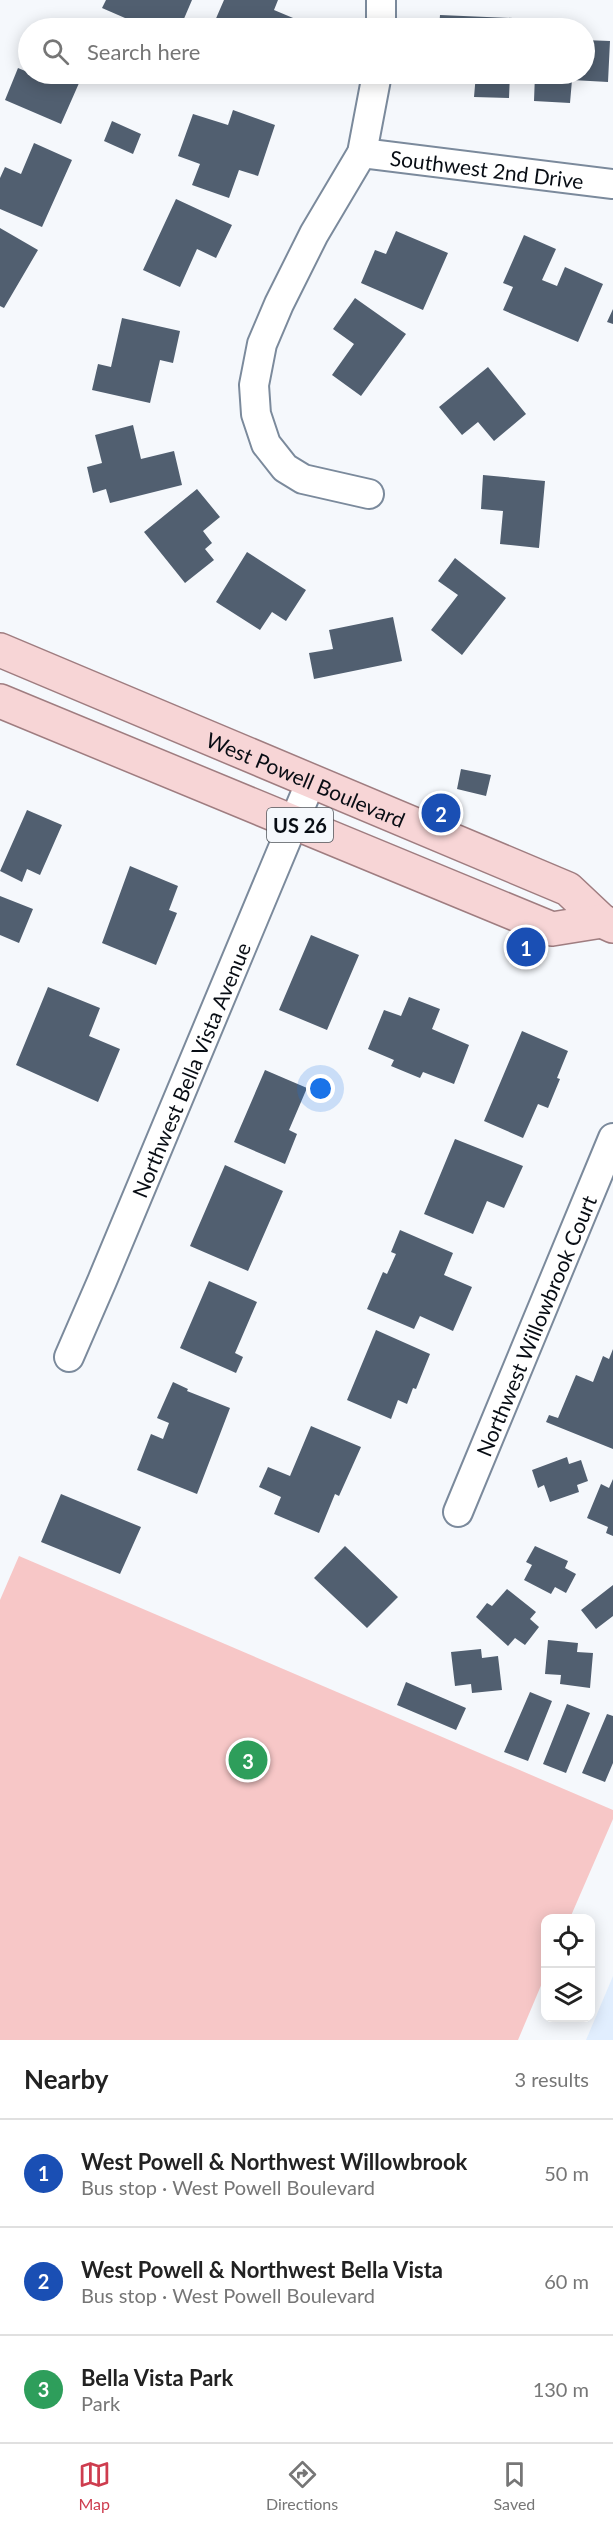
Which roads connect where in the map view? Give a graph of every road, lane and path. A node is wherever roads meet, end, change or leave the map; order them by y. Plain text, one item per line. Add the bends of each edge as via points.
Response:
1 (381, 0) edge
2 (381, 18) edge
3 (375, 84) edge
4 (362, 153) junction
5 (613, 184) edge
6 (369, 494) dead end
7 (0, 650) edge
8 (0, 701) edge
9 (311, 781) junction
10 (294, 822) junction
11 (608, 924) edge
12 (613, 1138) edge
13 (69, 1357) dead end
14 (458, 1512) dead end

1 - 2 street
3 - 4 street
4 - 5 street, Southwest 2nd Drive
4 - 6 street via 314,234 279,304 262,344 254,385 256,414 266,444 285,468 303,479
7 - 9 main road, West Powell Boulevard / US 26
8 - 10 main road, West Powell Boulevard / US 26
9 - 10 street, Northwest Bella Vista Avenue
9 - 11 main road, West Powell Boulevard / US 26 via 568,889
10 - 11 main road, West Powell Boulevard / US 26 via 552,929
10 - 13 street, Northwest Bella Vista Avenue
12 - 14 street, Northwest Willowbrook Court

